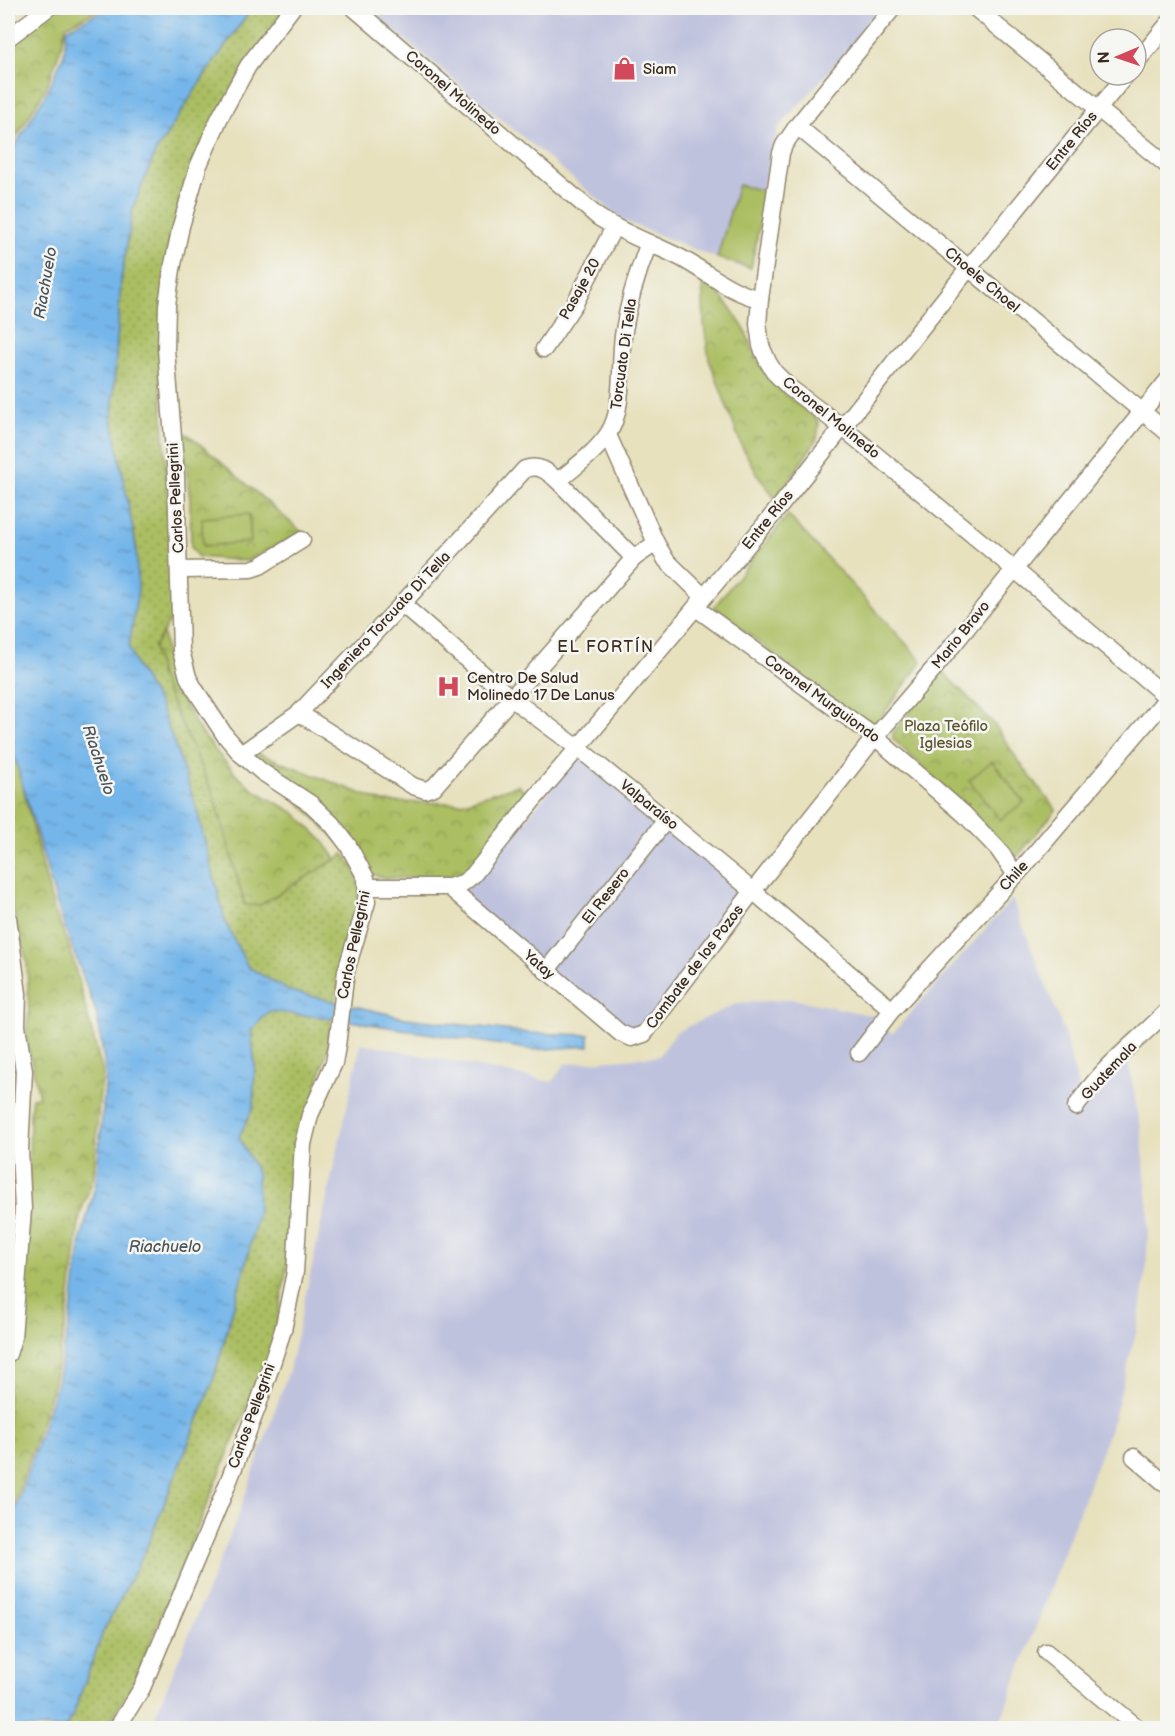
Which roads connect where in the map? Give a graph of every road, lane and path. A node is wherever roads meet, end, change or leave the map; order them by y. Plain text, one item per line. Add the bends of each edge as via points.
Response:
1 (292, 8) edge
2 (354, 8) edge
3 (893, 8) edge
4 (975, 8) edge
5 (47, 9) edge
6 (1167, 24) edge
7 (8, 38) edge
8 (1148, 48) edge
9 (1116, 87) edge
10 (1099, 108) junction
11 (797, 126) junction
12 (1167, 166) edge
13 (614, 227) junction
14 (649, 243) junction
15 (968, 269) junction
16 (760, 299) junction
17 (544, 349) dead end
18 (1167, 380) edge
19 (1142, 412) junction
20 (842, 427) junction
21 (1167, 434) edge
22 (608, 435) junction
23 (558, 481) junction
24 (302, 540) dead end
25 (656, 543) junction
26 (634, 558) junction
27 (1014, 569) junction
28 (180, 570) junction
29 (700, 602) junction
30 (402, 604) junction
31 (511, 698) junction
32 (1167, 698) edge
33 (299, 713) junction
34 (875, 737) junction
35 (578, 748) junction
36 (241, 754) junction
37 (666, 820) junction
38 (1016, 875) junction
39 (368, 887) junction
40 (449, 887) junction
41 (753, 891) junction
42 (8, 918) edge
43 (546, 971) junction
44 (13, 996) edge
45 (892, 1010) junction
46 (1167, 1010) edge
47 (632, 1038) joint
48 (859, 1053) dead end
49 (1076, 1107) dead end
50 (8, 1354) edge
51 (1134, 1457) dead end
52 (1167, 1486) edge
53 (1046, 1652) dead end
54 (117, 1728) edge
55 (1138, 1728) edge

1 - 28 street, Carlos Pellegrini via 248,66 220,117 198,167 172,269 166,349
2 - 13 street, Coronel Molinedo
3 - 11 street
4 - 10 street
5 - 7 street
6 - 8 street
9 - 10 street, Entre Ríos
10 - 12 street
10 - 15 street, Entre Ríos
11 - 15 street, Choele Choel
11 - 16 street via 781,153
13 - 14 street, Coronel Molinedo
13 - 17 street, Pasaje 20 via 575,303
14 - 16 street, Coronel Molinedo via 747,296
14 - 22 street, Torcuato Di Tella via 628,308 617,410
15 - 19 street, Choele Choel
15 - 20 street, Entre Ríos
16 - 20 street, Coronel Molinedo via 761,346 775,373
18 - 19 street, Mario Bravo
19 - 21 street, Choele Choel
19 - 27 street, Mario Bravo
20 - 27 street, Coronel Molinedo
20 - 29 street, Entre Ríos
22 - 23 street, Torcuato Di Tella
22 - 25 street, Coronel Murguiondo
23 - 26 street
23 - 30 street, Ingeniero Torcuato Di Tella via 538,467 525,469
24 - 28 street via 251,569
25 - 26 street
25 - 29 street, Coronel Murguiondo
26 - 31 street
27 - 32 street, Coronel Molinedo
27 - 34 street, Mario Bravo
28 - 36 street, Carlos Pellegrini via 181,651 188,676
29 - 34 street, Coronel Murguiondo
29 - 35 street, Entre Ríos
30 - 31 street, Valparaíso
30 - 33 street, Ingeniero Torcuato Di Tella
31 - 33 street via 434,787 425,790
31 - 35 street, Valparaíso
32 - 38 street, Chile
33 - 36 street, Ingeniero Torcuato Di Tella
34 - 38 street, Coronel Murguiondo via 964,814 998,849
34 - 41 street, Mario Bravo
35 - 37 street, Valparaíso
35 - 40 street, Entre Ríos via 473,875
36 - 39 street, Carlos Pellegrini via 311,804 332,824 351,849
37 - 41 street, Valparaíso
37 - 43 street, El Resero
38 - 45 street, Chile
39 - 40 street, Entre Ríos
39 - 54 street, Carlos Pellegrini via 344,983 334,1063 306,1129 297,1249 283,1330 224,1493 142,1688
40 - 43 street, Yatay
41 - 45 street, Valparaíso
41 - 47 street, Combate de los Pozos via 644,1034
42 - 44 street
43 - 47 street, Yatay via 620,1033
44 - 50 street via 24,1071 20,1150 23,1209 13,1338
45 - 48 street, Chile
46 - 49 street, Guatemala via 1101,1075
51 - 52 street
53 - 55 street

